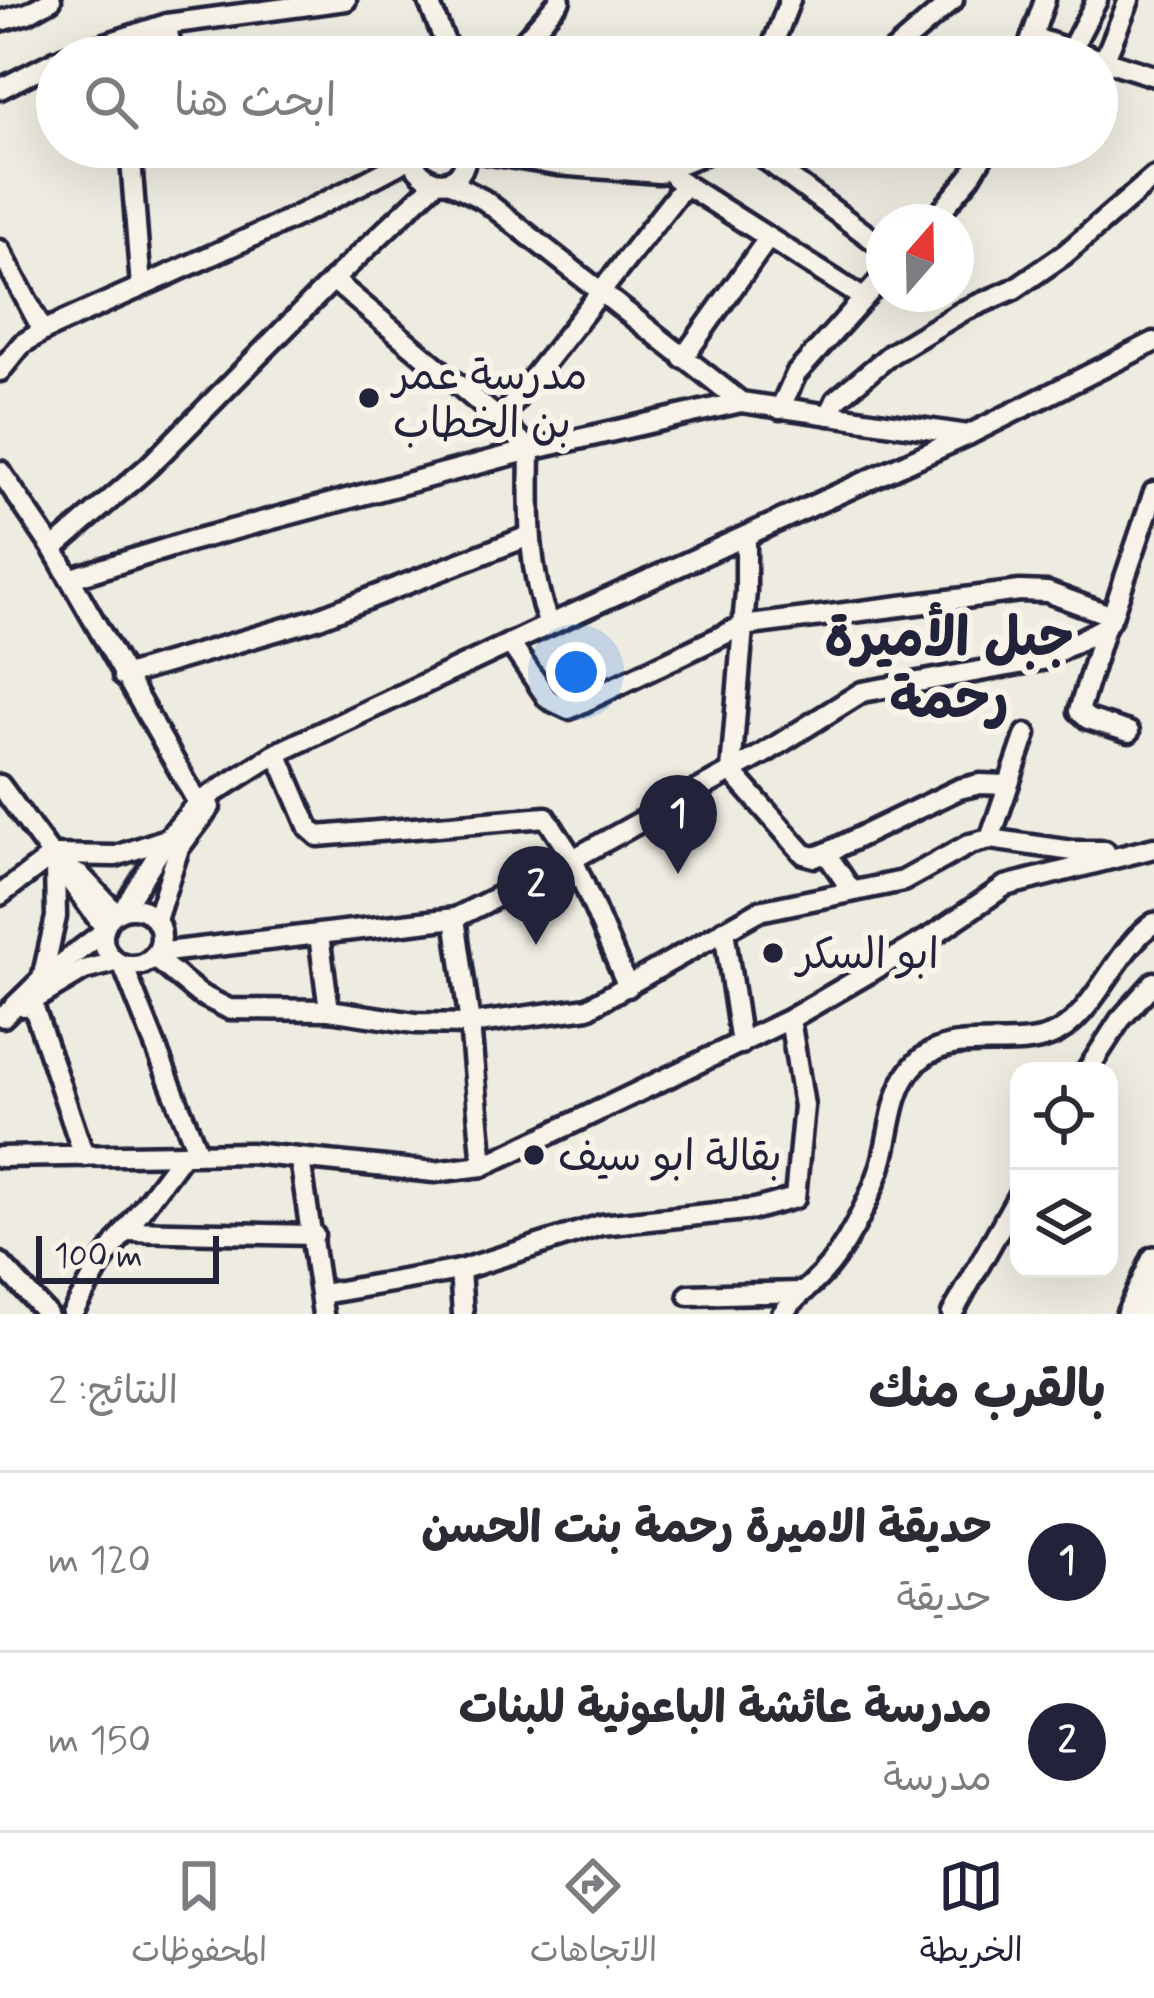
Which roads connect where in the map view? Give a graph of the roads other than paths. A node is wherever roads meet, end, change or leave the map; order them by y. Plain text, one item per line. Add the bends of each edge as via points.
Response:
1 (51, 0) edge
2 (428, 0) edge
3 (560, 0) edge
4 (952, 0) edge
5 (1045, 0) edge
6 (1096, 0) edge
7 (1129, 0) edge
8 (332, 1) edge
9 (786, 3) edge
10 (0, 21) edge
11 (167, 24) junction
12 (142, 36) edge
13 (169, 36) edge
14 (443, 36) edge
15 (528, 36) edge
16 (775, 36) edge
17 (911, 36) edge
18 (1033, 36) edge
19 (1078, 36) edge
20 (1110, 36) edge
21 (1118, 65) edge
22 (36, 70) edge
23 (1154, 76) edge
24 (0, 89) edge
25 (132, 168) edge
26 (427, 168) edge
27 (462, 168) edge
28 (471, 168) edge
29 (595, 168) edge
30 (675, 168) edge
31 (776, 168) edge
32 (976, 168) edge
33 (668, 172) junction
34 (1154, 177) edge
35 (684, 186) junction
36 (484, 200) junction
37 (948, 204) edge
38 (866, 235) edge
39 (767, 240) junction
40 (0, 250) edge
41 (333, 280) junction
42 (140, 287) junction
43 (600, 293) junction
44 (866, 294) edge
45 (862, 298) junction
46 (43, 331) junction
47 (1149, 347) edge
48 (682, 358) junction
49 (0, 371) edge
50 (741, 401) junction
51 (780, 409) junction
52 (829, 416) junction
53 (500, 419) junction
54 (968, 435) junction
55 (530, 450) junction
56 (0, 471) edge
57 (1154, 492) edge
58 (529, 536) junction
59 (746, 536) junction
60 (53, 549) junction
61 (72, 578) junction
62 (1109, 622) junction
63 (549, 625) junction
64 (742, 626) junction
65 (510, 643) junction
66 (123, 676) junction
67 (1129, 733) dead end
68 (1026, 734) dead end
69 (277, 753) junction
70 (731, 771) junction
71 (0, 784) edge
72 (1008, 785) junction
73 (201, 808) junction
74 (168, 838) junction
75 (991, 839) junction
76 (1154, 848) edge
77 (826, 853) junction
78 (1121, 856) junction
79 (573, 859) junction
80 (58, 861) junction
81 (852, 891) junction
82 (0, 895) edge
83 (455, 918) junction
84 (111, 920) junction
85 (1154, 923) edge
86 (158, 925) junction
87 (724, 930) junction
88 (319, 935) junction
89 (208, 945) junction
90 (153, 957) junction
91 (119, 964) junction
92 (43, 979) junction
93 (1154, 982) edge
94 (628, 988) junction
95 (32, 1002) junction
96 (142, 1008) junction
97 (329, 1010) junction
98 (1, 1017) edge
99 (790, 1018) junction
100 (470, 1024) junction
101 (741, 1044) junction
102 (1093, 1062) edge
103 (190, 1154) junction
104 (84, 1156) junction
105 (0, 1157) edge
106 (300, 1159) junction
107 (483, 1166) junction
108 (1010, 1210) edge
109 (125, 1231) junction
110 (314, 1235) junction
111 (1154, 1258) edge
112 (460, 1270) junction
113 (2, 1272) edge
114 (689, 1294) dead end
115 (1154, 1295) edge
116 (323, 1304) edge
117 (794, 1306) edge
118 (47, 1314) edge
119 (72, 1314) edge
120 (464, 1314) edge
121 (952, 1314) edge
122 (1128, 1314) edge
123 (1145, 1314) edge

1 - 10 street
2 - 14 street
3 - 15 street
4 - 17 street
5 - 18 street
6 - 19 street
7 - 20 street
8 - 11 street
9 - 16 street
11 - 12 street
11 - 13 street
21 - 23 street
22 - 24 street
25 - 42 street
26 - 27 street via 460,175
26 - 36 street
26 - 41 street
26 - 42 street via 383,176
28 - 36 street
29 - 33 street
30 - 33 street
31 - 38 street
32 - 37 street
33 - 35 street
34 - 52 street via 1015,289 891,353 836,400
35 - 39 street
35 - 43 street
36 - 43 street
39 - 45 street
39 - 48 street
40 - 46 street
41 - 53 street
41 - 60 street via 149,466
42 - 46 street
43 - 48 street
43 - 53 street
44 - 45 street
45 - 51 street via 796,374
46 - 49 street
47 - 54 street
48 - 50 street
50 - 51 street
50 - 55 street
51 - 52 street
52 - 54 street
53 - 55 street
54 - 59 street
55 - 58 street
55 - 61 street
56 - 60 street
57 - 62 street
58 - 63 street
58 - 66 street via 316,619
59 - 63 street
59 - 64 street
60 - 61 street
61 - 66 street
62 - 64 street via 1047,592 1020,591
62 - 67 street via 1078,711
62 - 70 street via 1042,660 862,692
63 - 65 street
64 - 65 street via 569,710 548,699
64 - 70 street
65 - 69 street
66 - 73 street
68 - 72 street
69 - 73 street
69 - 79 street via 314,835 542,815
70 - 77 street via 804,854
70 - 79 street
71 - 80 street
72 - 75 street
72 - 77 street via 959,790
73 - 74 street
73 - 86 street via 179,848
74 - 80 street via 116,856
74 - 84 street
75 - 78 street
75 - 81 street via 903,880
76 - 78 street
77 - 81 street
78 - 99 street via 1006,886
79 - 83 street
79 - 94 street
80 - 82 street
80 - 84 street via 81,876
80 - 92 street
81 - 87 street via 775,906
83 - 88 street
83 - 100 street
84 - 86 street via 141,909
84 - 91 street via 104,949
84 - 92 street
85 - 117 street via 1060,1031 1033,1041 950,1046 915,1064 901,1086 879,1173 831,1263
86 - 89 street
86 - 90 street
87 - 94 street
87 - 101 street
88 - 89 street
88 - 97 street
89 - 90 street
90 - 91 street
90 - 96 street
90 - 97 street via 219,1007
91 - 95 street via 84,970
91 - 96 street
92 - 98 street
93 - 102 street
94 - 100 street via 574,1012
95 - 98 street
95 - 104 street
96 - 103 street
97 - 100 street
99 - 101 street
99 - 112 street via 804,1106 795,1198 601,1225
100 - 107 street
101 - 107 street
103 - 104 street
103 - 106 street
103 - 109 street
104 - 105 street
106 - 107 street via 434,1172
106 - 110 street
108 - 121 street
109 - 110 street
109 - 119 street
110 - 116 street
111 - 122 main road
112 - 116 street
112 - 120 street
113 - 118 street
114 - 117 street
115 - 123 main road

